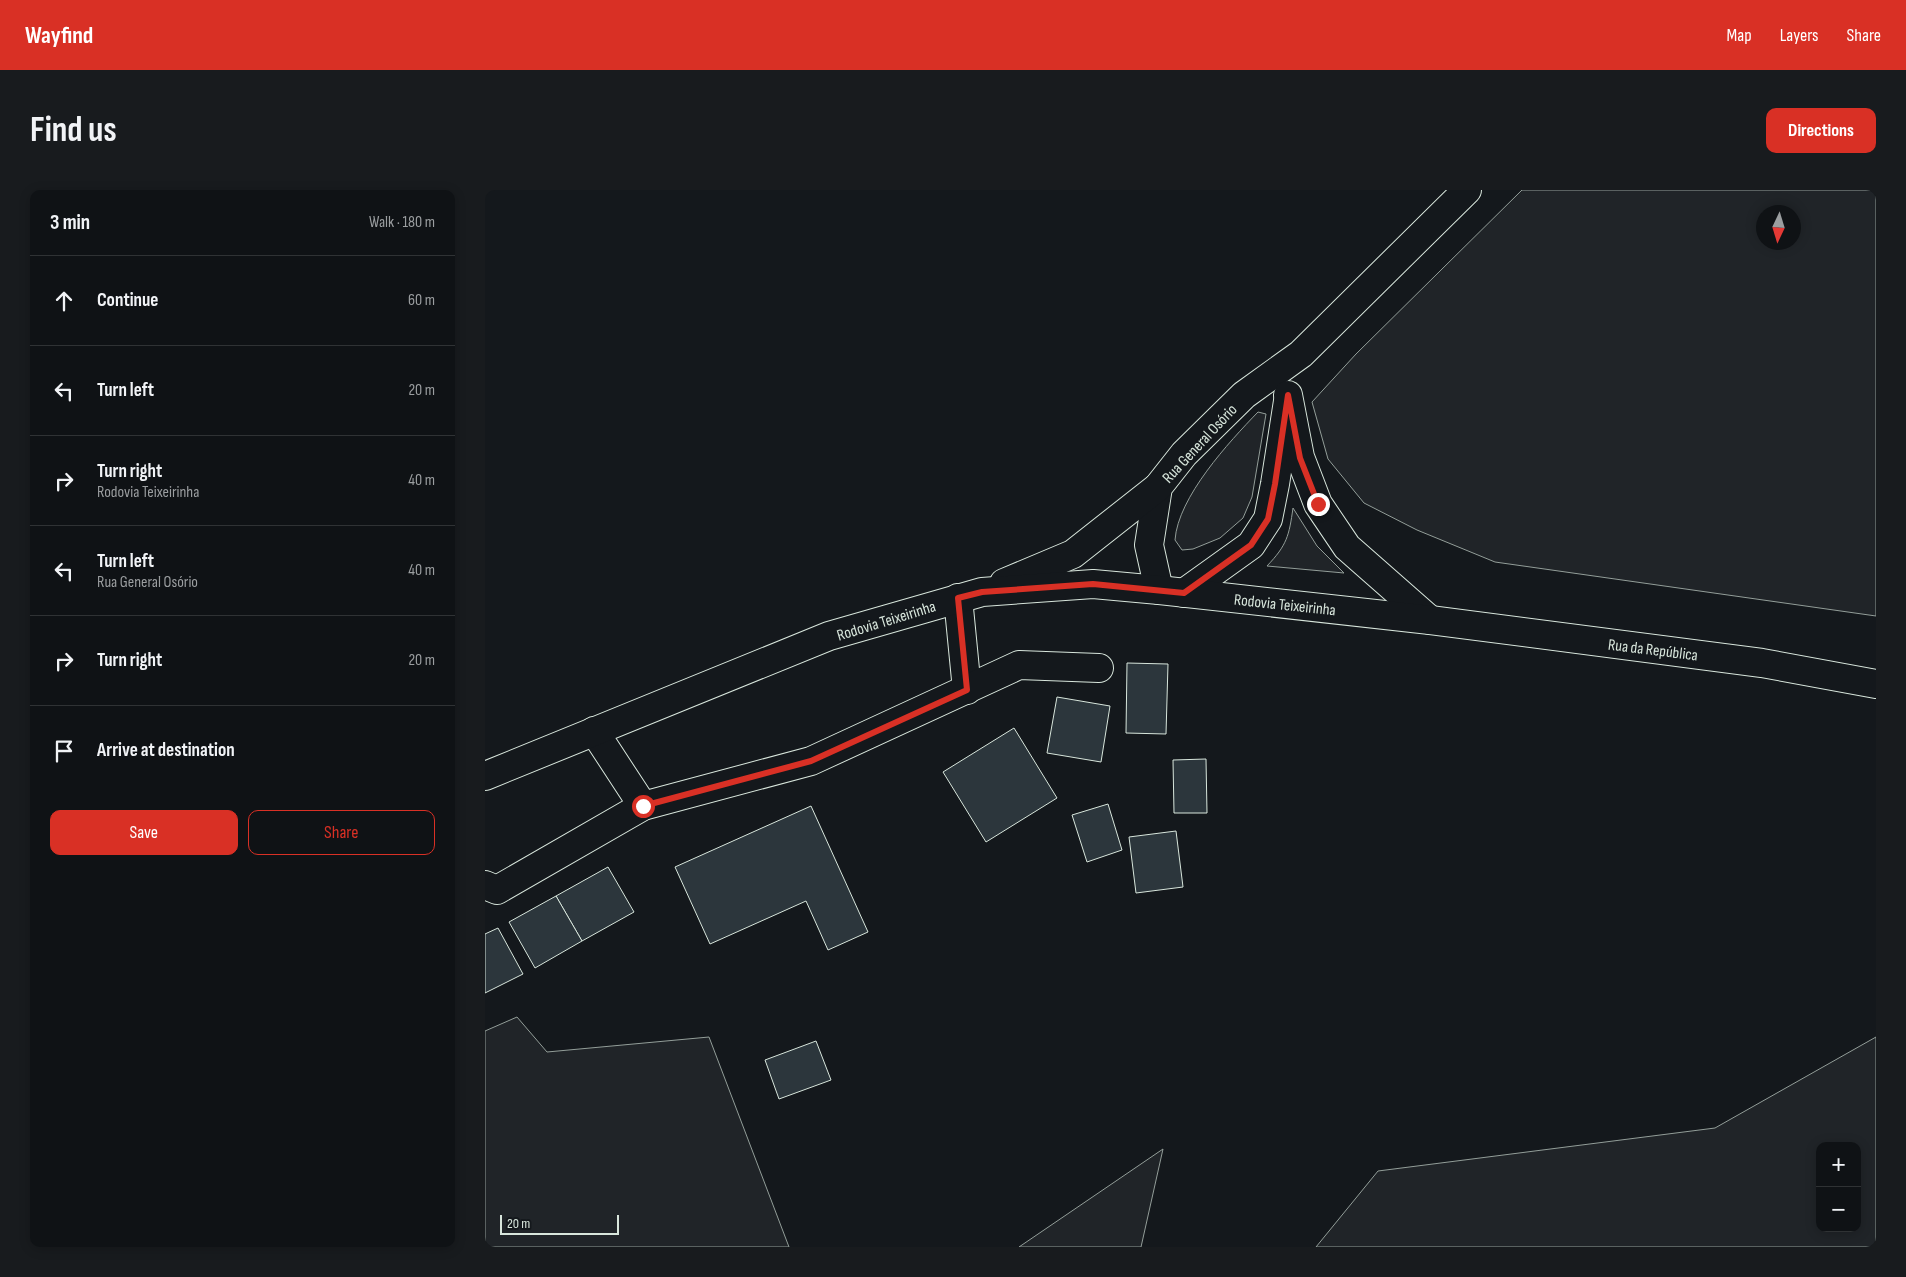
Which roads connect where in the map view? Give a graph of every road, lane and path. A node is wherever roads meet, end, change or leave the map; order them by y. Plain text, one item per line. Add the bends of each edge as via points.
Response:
1 (1467, 190) edge
2 (1301, 354) junction
3 (1288, 395) junction
4 (1158, 487) junction
5 (1172, 591) junction
6 (970, 595) junction
7 (1430, 620) junction
8 (1099, 668) dead end
9 (1876, 684) edge
10 (967, 690) junction
11 (595, 731) junction
12 (485, 776) edge
13 (643, 806) junction
14 (485, 885) edge

1 - 2 main road, Rua General Osório
2 - 3 main road, Rua General Osório
2 - 4 main road, Rua General Osório via 1245,395 1184,454
3 - 5 main road, Rua General Osório via 1268,519 1251,545
3 - 7 main road via 1300,458 1318,504 1347,547
4 - 5 main road, Rua General Osório via 1149,545
4 - 6 main road via 1073,554
5 - 6 main road, Rodovia Teixeirinha via 1093,584
5 - 7 main road, Rodovia Teixeirinha
6 - 10 main road
6 - 11 main road, Rodovia Teixeirinha via 829,636
7 - 9 main road, Rua da República via 1762,663
8 - 10 main road via 1019,665
10 - 13 main road via 811,761
11 - 12 main road, Rodovia Teixeirinha
11 - 13 main road
13 - 14 main road via 497,890

